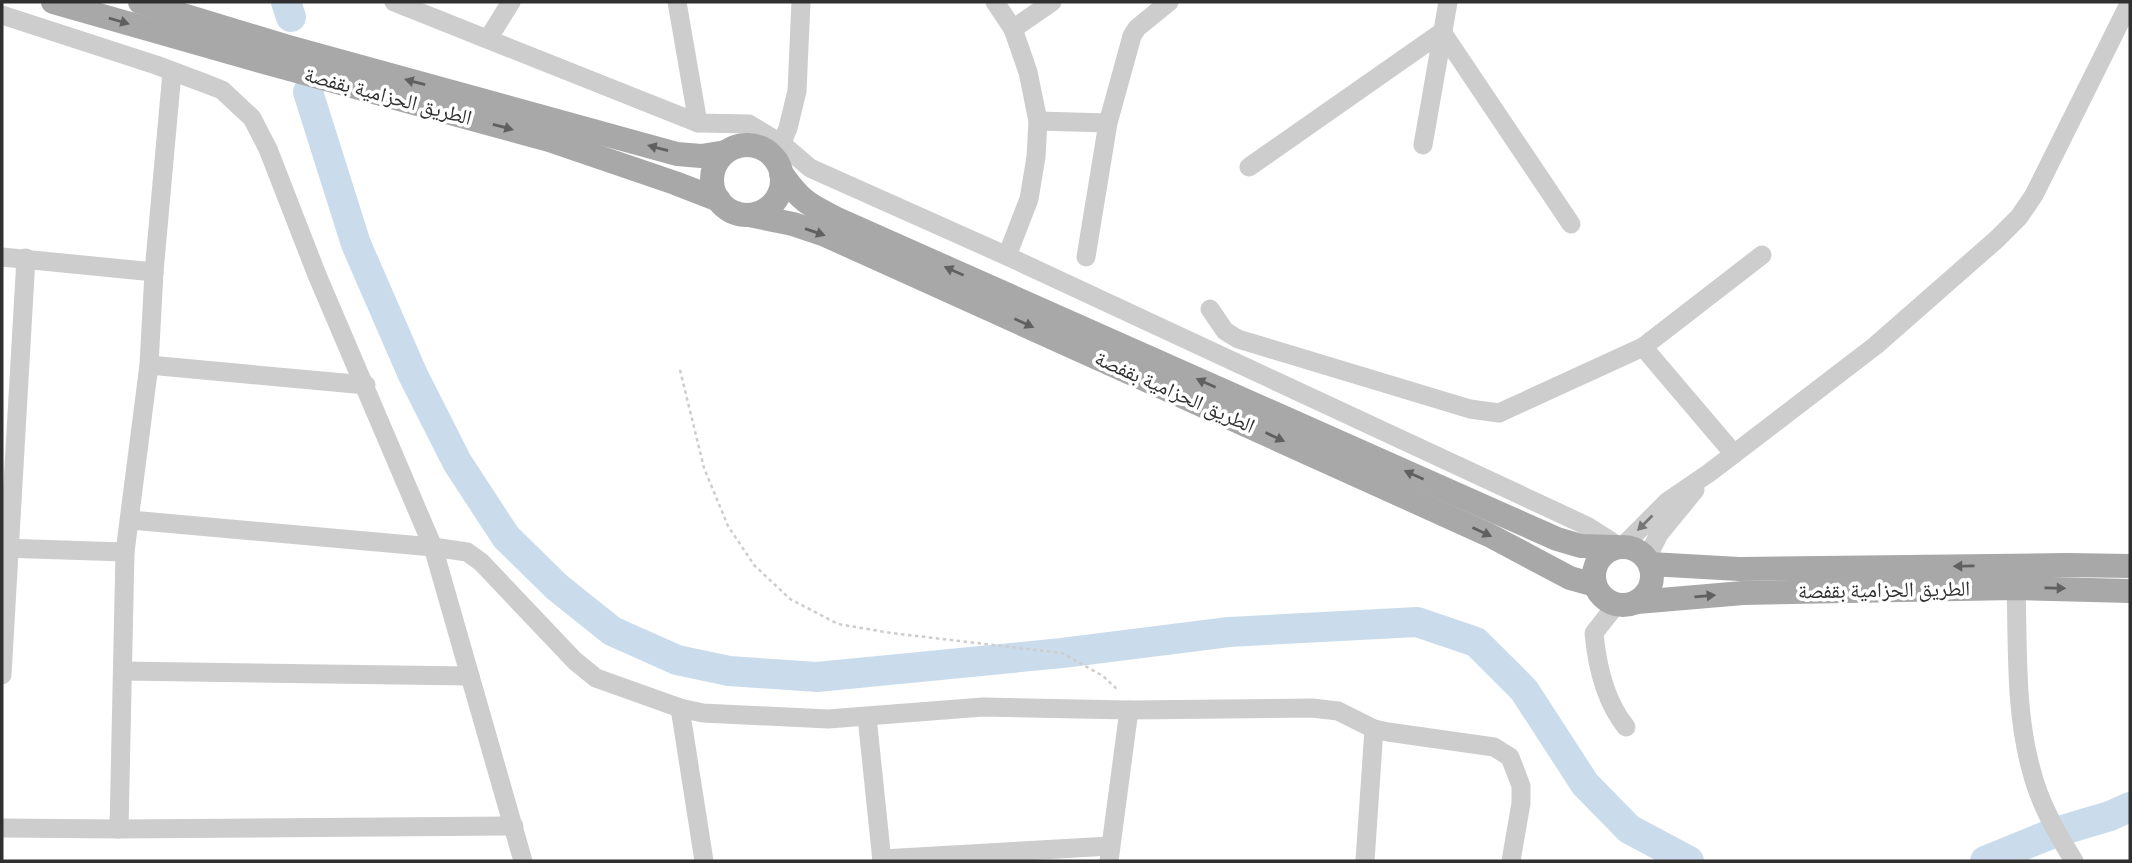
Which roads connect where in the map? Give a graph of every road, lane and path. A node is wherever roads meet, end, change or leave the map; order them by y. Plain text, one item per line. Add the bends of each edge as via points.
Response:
1 (53, 2) edge
2 (140, 2) edge
3 (394, 2) edge
4 (511, 2) edge
5 (677, 2) edge
6 (800, 2) edge
7 (995, 2) edge
8 (1052, 2) edge
9 (1169, 2) edge
10 (1448, 2) edge
11 (2130, 2) edge
12 (2, 15) edge
13 (1013, 29) junction
14 (1442, 32) junction
15 (488, 38) junction
16 (172, 72) junction
17 (1038, 121) junction
18 (698, 123) junction
19 (1108, 123) junction
20 (1423, 145) dead end
21 (772, 151) junction
22 (726, 152) junction
23 (1250, 167) dead end
24 (719, 201) junction
25 (749, 215) junction
26 (1571, 224) dead end
27 (1762, 255) dead end
28 (2, 257) edge
29 (1007, 257) junction
30 (1086, 257) dead end
31 (26, 258) junction
32 (154, 272) junction
33 (1210, 309) dead end
34 (1643, 347) junction
35 (149, 365) junction
36 (680, 370) dead end
37 (366, 385) junction
38 (1734, 454) junction
39 (1709, 473) junction
40 (131, 520) junction
41 (433, 547) junction
42 (1619, 547) junction
43 (5, 548) edge
44 (125, 552) junction
45 (1648, 561) junction
46 (2130, 566) edge
47 (1595, 585) junction
48 (2016, 588) junction
49 (2130, 591) edge
50 (1627, 603) junction
51 (123, 671) junction
52 (2, 675) edge
53 (470, 676) junction
54 (680, 708) junction
55 (1129, 710) junction
56 (867, 718) junction
57 (1626, 727) dead end
58 (1374, 729) junction
59 (514, 826) junction
60 (2, 828) edge
61 (119, 829) junction
62 (1109, 854) edge
63 (983, 857) edge
64 (882, 860) edge
65 (523, 861) edge
66 (704, 861) edge
67 (1365, 861) edge
68 (1511, 861) edge
69 (2074, 861) edge

1 -> 24 main road, الطريق الحزامية بقفصة via 549,140
22 -> 2 main road, الطريق الحزامية بقفصة via 677,153
3 - 15 street
4 - 15 street
5 - 18 street
6 - 21 street via 797,91
7 - 13 street
8 - 13 street
9 - 19 street via 1132,36
10 - 14 street
11 - 38 street via 2035,195 2019,217 1875,346
12 - 16 street
13 - 17 street
14 - 20 street
14 - 23 street
14 - 26 street
15 - 18 street
16 - 32 street
16 - 37 street via 222,90 252,118
17 - 19 street
17 - 29 street via 1029,199
18 - 21 street via 749,124
19 - 30 street
21 - 22 main road via 734,148
21 - 25 main road via 781,183 775,201
21 - 29 street
42 -> 21 main road, الطريق الحزامية بقفصة via 1581,546 1557,539 837,219 798,197
22 - 24 main road via 712,178
24 - 25 main road via 730,211
25 -> 47 main road, الطريق الحزامية بقفصة via 823,234 1489,535 1570,578
27 - 34 street
28 - 31 street
29 - 42 street via 1587,526
31 - 32 street
31 - 43 street
32 - 35 street
33 - 34 street via 1225,331 1238,339 1470,409 1499,413
34 - 38 street
35 - 37 street
35 - 40 street
36 - 55 path via 704,468 728,526 754,565 790,599 838,624 1062,653 1117,687
37 - 41 street
38 - 39 street
39 -> 42 street via 1668,501
39 - 45 street via 1659,534
40 - 41 street
40 - 44 street
41 - 53 street
41 - 54 street via 467,552 479,560 596,678
42 - 45 main road via 1636,550
42 - 47 main road via 1597,562
43 - 44 street
43 - 52 street
44 - 51 street
46 -> 45 main road, الطريق الحزامية بقفصة via 1739,569
45 - 50 main road via 1653,579 1648,592
47 - 50 main road via 1603,597
48 -> 49 main road, الطريق الحزامية بقفصة
50 -> 48 main road, الطريق الحزامية بقفصة via 1743,593
48 - 69 street via 2021,720 2031,772
50 - 57 street via 1594,633 1596,659 1614,712
51 - 53 street
51 - 61 street
53 - 59 street
54 - 56 street via 778,718
54 - 66 street
55 - 56 street via 983,707
55 - 58 street via 1312,708 1338,712
55 - 62 street
56 - 64 street
58 - 67 street
58 - 68 street via 1494,747 1510,757 1521,786
59 - 61 street
59 - 65 street
60 - 61 street
62 - 63 street
63 - 64 street

